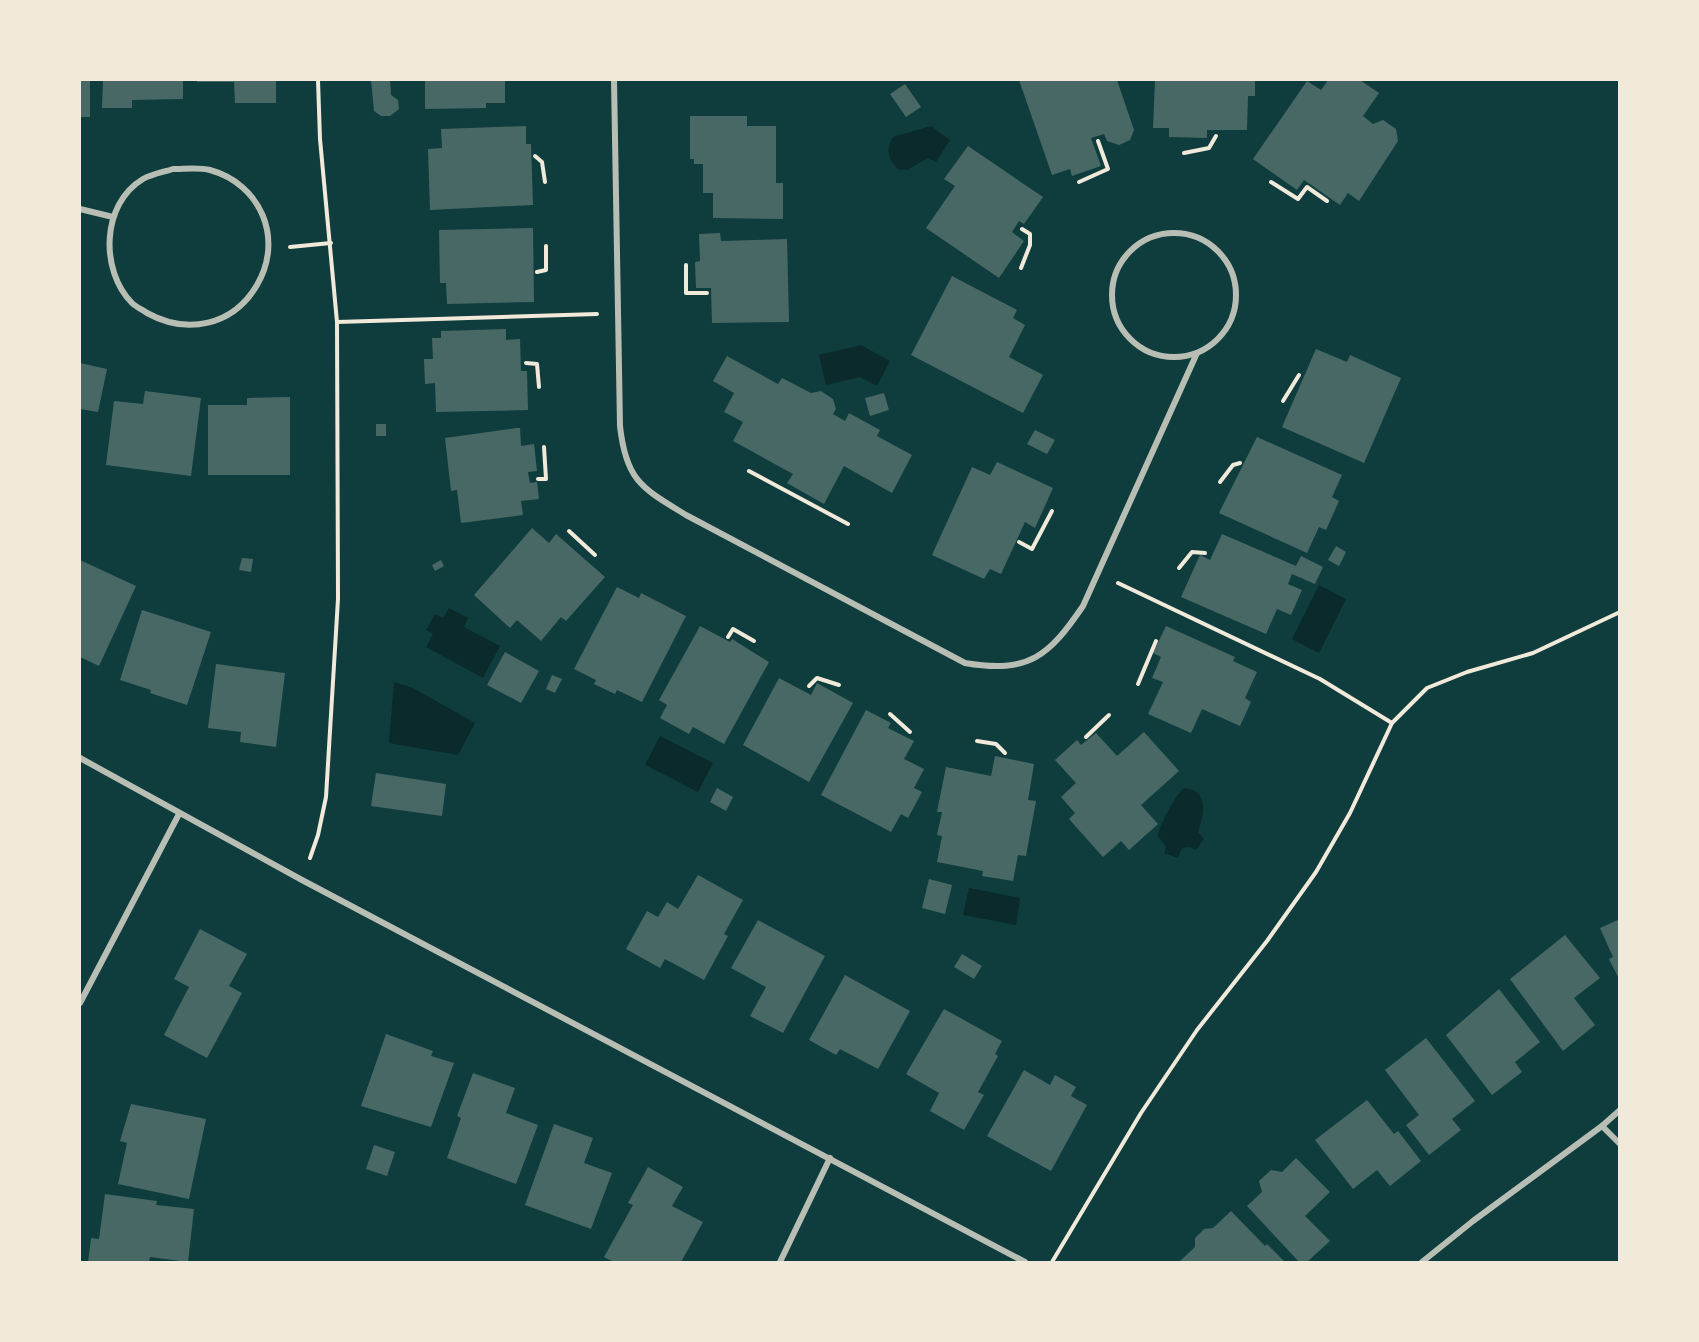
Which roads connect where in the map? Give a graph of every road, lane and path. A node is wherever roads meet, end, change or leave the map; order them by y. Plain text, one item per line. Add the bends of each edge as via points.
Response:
1 (318, 80) edge
2 (614, 80) edge
3 (1216, 136) dead end
4 (1098, 141) dead end
5 (1184, 153) dead end
6 (535, 156) dead end
7 (544, 182) dead end
8 (1079, 182) dead end
9 (1270, 182) dead end
10 (1327, 201) dead end
11 (80, 209) edge
12 (113, 218) junction
13 (1023, 229) dead end
14 (331, 243) junction
15 (546, 246) dead end
16 (271, 249) junction
17 (686, 265) dead end
18 (1021, 268) dead end
19 (537, 272) dead end
20 (707, 292) dead end
21 (617, 314) junction
22 (337, 322) junction
23 (1197, 353) junction
24 (526, 363) dead end
25 (1299, 375) dead end
26 (539, 387) dead end
27 (1283, 401) dead end
28 (544, 447) dead end
29 (1240, 463) dead end
30 (749, 471) dead end
31 (538, 479) dead end
32 (1220, 482) dead end
33 (1052, 510) dead end
34 (848, 524) dead end
35 (569, 531) dead end
36 (1019, 542) dead end
37 (1205, 553) dead end
38 (595, 555) dead end
39 (1179, 568) dead end
40 (1097, 573) junction
41 (1620, 612) edge
42 (728, 637) dead end
43 (754, 641) dead end
44 (1156, 641) dead end
45 (1137, 684) dead end
46 (839, 685) dead end
47 (809, 686) dead end
48 (890, 714) dead end
49 (1109, 715) dead end
50 (1392, 723) junction
51 (910, 732) dead end
52 (1086, 737) dead end
53 (977, 741) dead end
54 (1005, 753) dead end
55 (80, 758) edge
56 (178, 814) junction
57 (302, 880) junction
58 (80, 1003) edge
59 (1620, 1110) edge
60 (1602, 1126) junction
61 (1620, 1144) edge
62 (831, 1158) junction
63 (780, 1263) edge
64 (1025, 1263) edge
65 (1052, 1263) edge
66 (1422, 1263) edge

1 - 14 path
2 - 21 street
3 - 5 path via 1209,148
4 - 8 path via 1108,169
6 - 7 path via 542,162
9 - 10 path via 1298,199 1307,187
11 - 12 street
12 - 16 street via 121,201 142,180 173,169 208,169 233,180 253,198 265,220
12 - 16 street via 107,243 115,278 132,304 176,325 209,324 235,311 257,285
13 - 18 path via 1030,234 1030,245
14 - 16 path
14 - 22 path
15 - 19 path via 546,270
17 - 20 path via 686,293
21 - 22 path
21 - 40 street via 622,451 630,471 655,495 694,519 965,663 990,667 1028,661 1048,651 1083,606
22 - 57 path via 338,599 334,701 326,797
23 - 23 street via 1214,343 1227,327 1236,289 1231,270 1220,253 1204,240 1164,233 1144,240 1127,253 1116,271 1111,291 1114,312 1123,331 1137,346 1156,355 1177,357
23 - 40 street
24 - 26 path via 537,364
25 - 27 path
28 - 31 path via 546,479
29 - 32 path via 1233,465
30 - 34 path
33 - 36 path via 1032,549
35 - 38 path
37 - 39 path via 1192,552
40 - 50 path via 1320,680
41 - 50 path via 1533,653 1427,688
42 - 43 path via 733,629
44 - 45 path
46 - 47 path via 817,678
48 - 51 path
49 - 52 path
50 - 65 path via 1350,813 1316,872 1197,1030 1141,1113
53 - 54 path via 996,744
55 - 56 street
56 - 57 street
56 - 58 street
57 - 62 street
59 - 60 street
60 - 61 street
60 - 66 street
62 - 63 street
62 - 64 street

